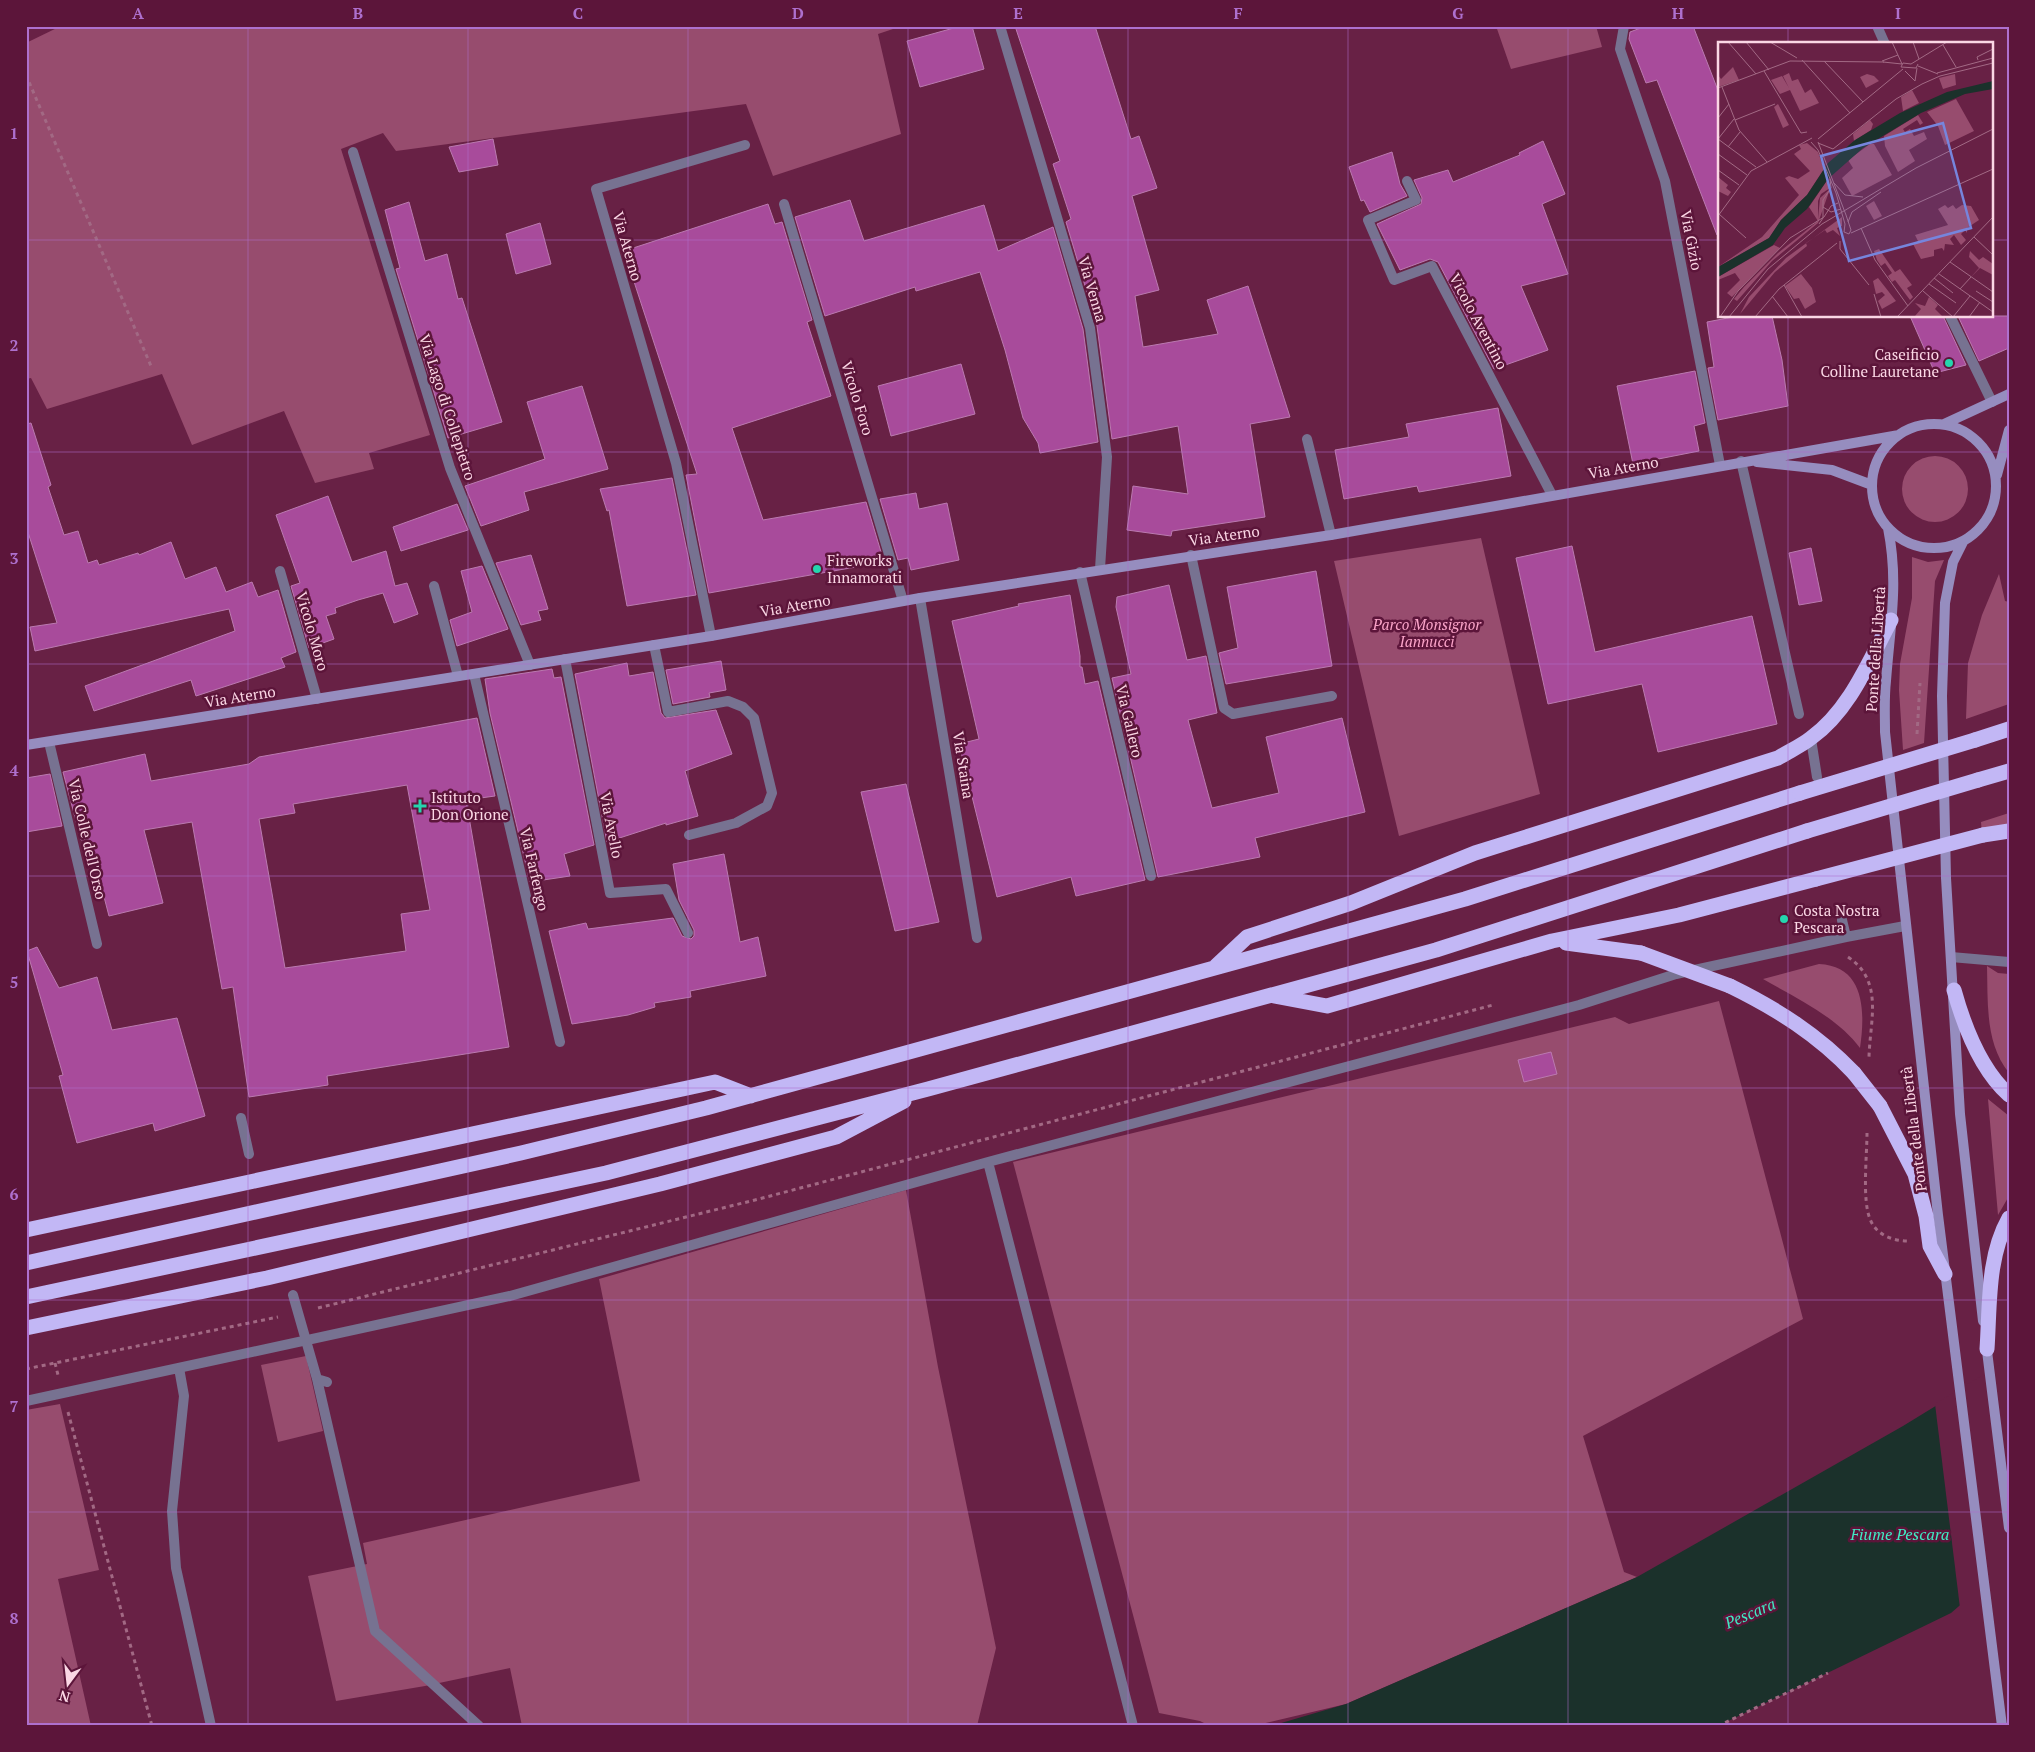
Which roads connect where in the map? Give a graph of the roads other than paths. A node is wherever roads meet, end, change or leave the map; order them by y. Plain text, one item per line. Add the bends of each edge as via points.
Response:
1 (1000, 26) edge
2 (1624, 26) edge
3 (1877, 26) edge
4 (1884, 42) edge
5 (745, 145) dead end
6 (353, 152) dead end
7 (1407, 181) dead end
8 (784, 204) dead end
9 (1951, 318) edge
10 (2009, 394) edge
11 (1992, 402) junction
12 (1944, 424) junction
13 (2009, 430) edge
14 (1899, 435) junction
15 (1306, 439) dead end
16 (1742, 461) junction
17 (1720, 465) junction
18 (1997, 476) junction
19 (1872, 485) junction
20 (1552, 495) junction
21 (1888, 528) junction
22 (1331, 535) junction
23 (1963, 542) junction
24 (1191, 555) junction
25 (1100, 569) junction
26 (280, 571) dead end
27 (1080, 572) junction
28 (434, 586) dead end
29 (920, 598) junction
30 (903, 601) junction
31 (1891, 620) junction
32 (711, 636) junction
33 (654, 645) junction
34 (565, 659) junction
35 (530, 665) junction
36 (474, 674) junction
37 (458, 676) junction
38 (1332, 696) dead end
39 (317, 698) junction
40 (1799, 714) dead end
41 (2009, 729) edge
42 (1811, 739) junction
43 (49, 742) junction
44 (26, 745) edge
45 (2009, 771) edge
46 (1817, 777) dead end
47 (2009, 831) edge
48 (689, 834) dead end
49 (1152, 876) dead end
50 (1842, 920) dead end
51 (1905, 926) junction
52 (688, 933) dead end
53 (1846, 937) junction
54 (977, 938) dead end
55 (1552, 942) junction
56 (97, 944) dead end
57 (1951, 958) junction
58 (2009, 962) edge
59 (1215, 968) junction
60 (1954, 990) junction
61 (1270, 995) junction
62 (560, 1042) dead end
63 (928, 1089) junction
64 (2009, 1095) edge
65 (750, 1096) junction
66 (241, 1118) dead end
67 (249, 1154) dead end
68 (988, 1162) junction
69 (1932, 1216) junction
70 (2009, 1218) edge
71 (26, 1230) edge
72 (26, 1263) edge
73 (1946, 1274) joint
74 (293, 1295) dead end
75 (26, 1297) edge
76 (26, 1328) edge
77 (307, 1342) junction
78 (1986, 1349) junction
79 (179, 1368) junction
80 (26, 1401) edge
81 (2009, 1528) edge
82 (211, 1726) edge
83 (479, 1726) edge
84 (1133, 1726) edge
85 (2002, 1726) edge

1 - 25 street, Via Venna via 1090,328 1107,456
2 - 17 street, Via Gizio via 1620,50 1665,181
3 - 4 street
5 - 32 street, Via Aterno via 596,189 676,463
6 - 35 street, Via Lago di Collepietro via 450,468
7 - 20 street, Vicolo Aventino via 1416,200 1368,220 1394,280 1432,266
8 - 30 street, Vicolo Foro
9 - 11 street
10 - 11 main road
11 - 12 main road
12 - 14 main road via 1920,425
12 - 18 main road via 1979,442
13 - 18 main road
14 - 16 main road, Via Aterno
14 - 19 main road via 1877,460
15 - 22 street
16 - 17 main road, Via Aterno
16 - 19 main road, Via Aterno via 1832,470
16 - 40 street
17 - 20 main road, Via Aterno
18 - 23 main road via 1997,496 1990,515 1979,530
19 - 21 main road via 1873,500
20 - 22 main road, Via Aterno
21 - 23 main road via 1904,541 1925,548 1945,548
21 - 31 main road, Ponte della Libertà via 1894,574
22 - 24 main road, Via Aterno
23 - 57 main road via 1947,582 1943,686 1946,878
24 - 25 main road, Via Aterno
24 - 38 street via 1224,708 1233,714
25 - 27 main road, Via Aterno
26 - 39 street, Vicolo Moro
27 - 29 main road, Via Aterno
27 - 49 street, Via Gallero
28 - 37 street
29 - 30 main road, Via Aterno
29 - 54 street, Via Staina
30 - 32 main road, Via Aterno
31 - 42 highway via 1844,704
31 - 51 main road, Ponte della Libertà via 1885,683 1885,732
32 - 33 main road, Via Aterno
33 - 34 main road, Via Aterno
33 - 48 street via 668,712 728,701 743,707 754,718 772,794 767,806 736,823
34 - 35 main road, Via Aterno
34 - 52 street, Via Avello via 610,893 666,889
35 - 36 main road, Via Aterno
36 - 37 main road, Via Aterno
36 - 62 street, Via Farfengo
37 - 39 main road, Via Aterno
39 - 43 main road, Via Aterno
41 - 59 highway, bridge via 1465,899
42 - 46 street
42 - 59 highway via 1778,758 1475,853 1351,903 1247,936
43 - 44 main road, Via Aterno
43 - 56 street, Via Colle dell'Orso
45 - 61 highway, bridge via 1807,831 1436,950
47 - 55 highway, bridge via 1983,835 1679,915
50 - 53 street
51 - 53 street
51 - 69 main road, Ponte della Libertà
53 - 68 street via 1676,974 1579,1005
55 - 61 highway via 1327,1006
55 - 69 highway, bridge via 1641,953 1730,986 1769,1005 1804,1028 1831,1048 1880,1106 1910,1161
57 - 58 street
57 - 60 main road
59 - 65 highway
60 - 64 highway via 1962,1017 1988,1071
60 - 78 main road via 1960,1114
61 - 63 highway
63 - 75 highway via 606,1173
63 - 76 highway via 836,1137 660,1184 267,1278
65 - 71 highway via 714,1082
65 - 72 highway via 512,1156
66 - 67 street
68 - 77 street via 510,1296
68 - 84 street
69 - 73 highway via 1930,1246
70 - 78 highway via 2000,1236 1993,1265
73 - 85 main road
74 - 77 street
77 - 79 street
77 - 83 street via 322,1380 375,1631
78 - 81 main road
79 - 80 street
79 - 82 street via 184,1396 172,1511 176,1568

